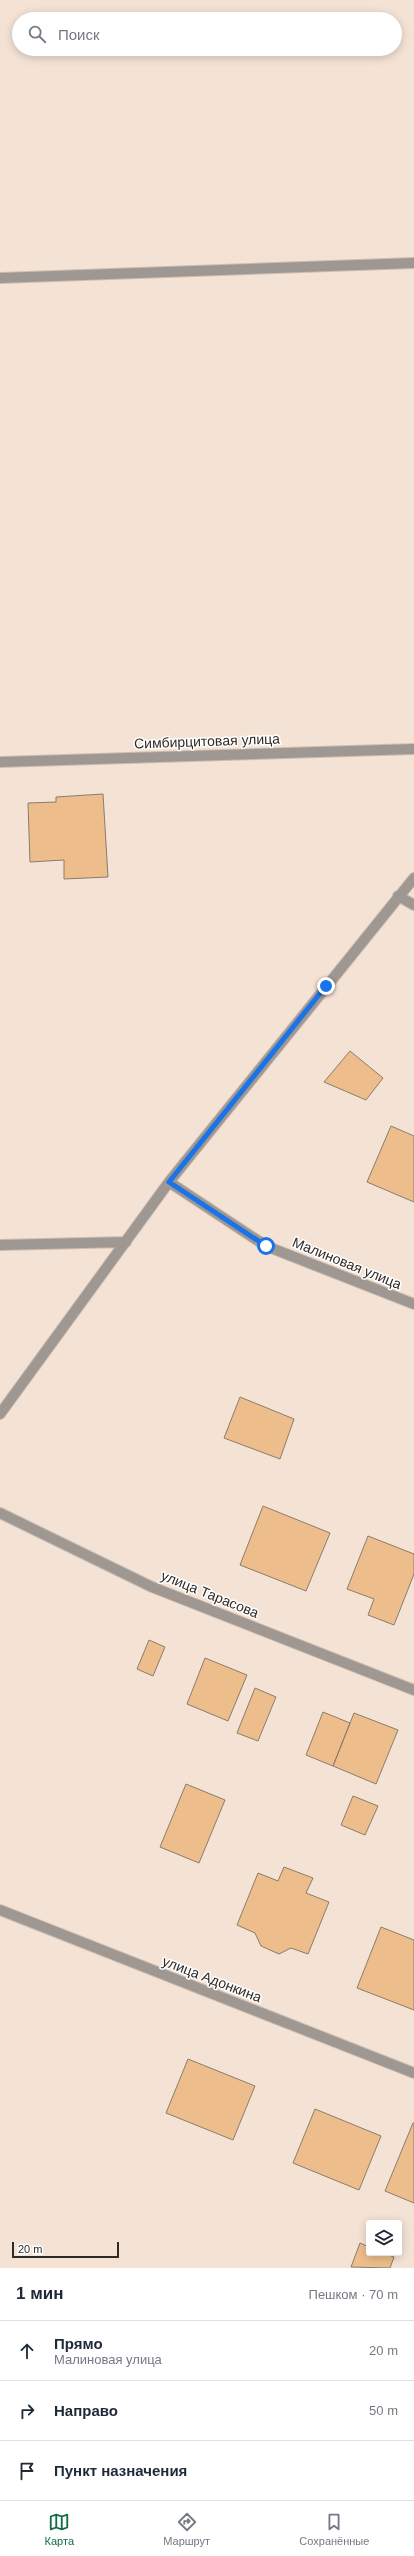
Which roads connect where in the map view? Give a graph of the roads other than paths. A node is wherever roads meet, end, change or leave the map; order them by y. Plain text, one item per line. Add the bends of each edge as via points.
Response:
1 (414, 263) edge
2 (0, 278) edge
3 (414, 748) edge
4 (0, 762) edge
5 (414, 878) edge
6 (398, 896) junction
7 (414, 905) edge
8 (169, 1182) junction
9 (126, 1242) junction
10 (0, 1245) edge
11 (414, 1304) edge
12 (0, 1414) edge
13 (0, 1513) edge
14 (414, 1690) edge
15 (0, 1910) edge
16 (414, 2073) edge

1 - 2 street
3 - 4 street, Симбирцитовая улица
5 - 6 street
6 - 7 street
6 - 8 street
8 - 9 street
8 - 11 street, Малиновая улица via 266,1246
9 - 10 street
9 - 12 street
13 - 14 street, улица Тарасова via 152,1587
15 - 16 street, улица Адонкина

